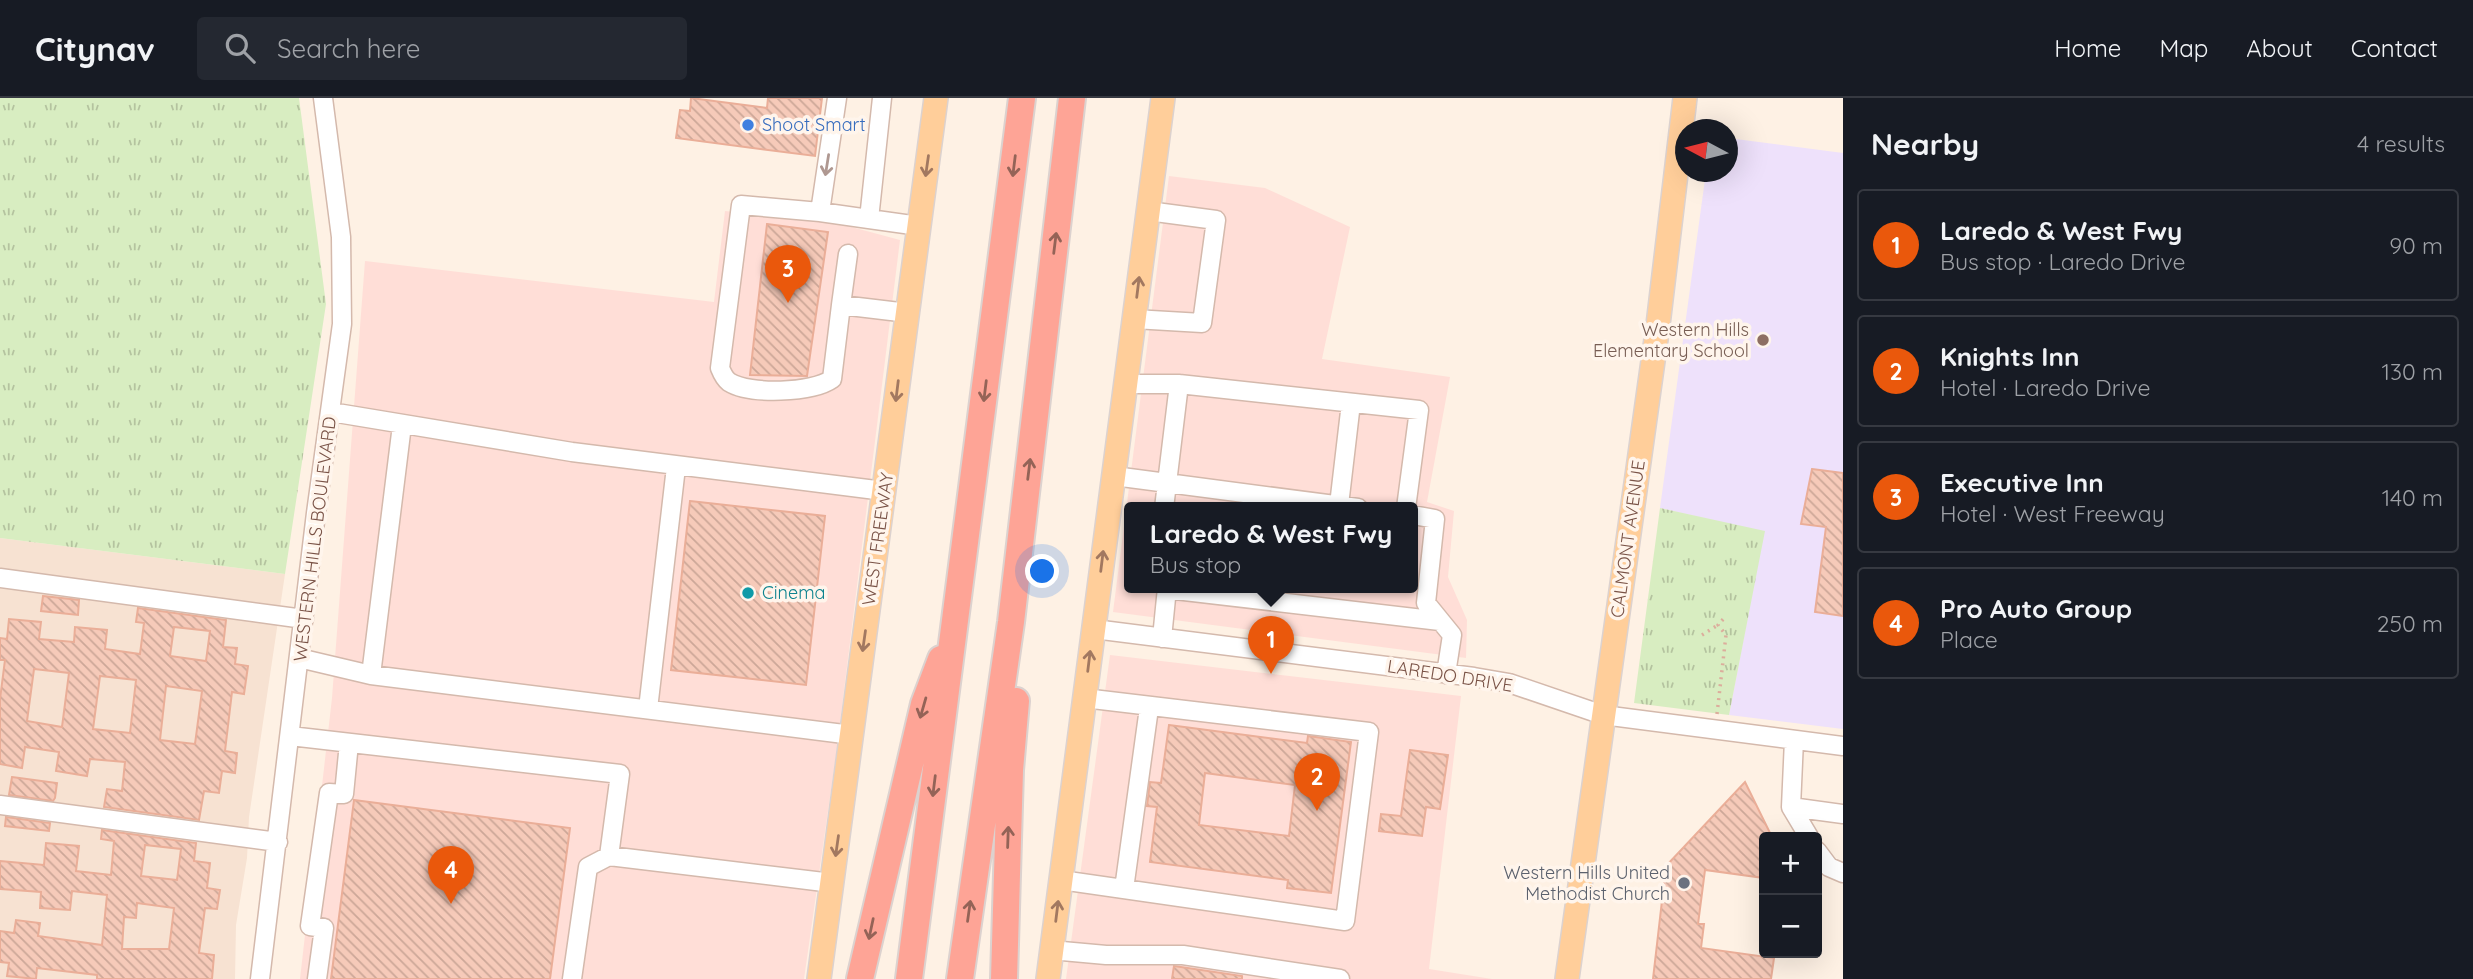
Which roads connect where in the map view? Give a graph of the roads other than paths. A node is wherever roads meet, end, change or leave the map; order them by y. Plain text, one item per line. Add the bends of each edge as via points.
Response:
1 (323, 98) edge
2 (837, 98) edge
3 (883, 98) edge
4 (936, 98) edge
5 (1022, 98) edge
6 (1072, 98) edge
7 (1163, 98) edge
8 (1685, 98) edge
9 (1148, 211) junction
10 (820, 212) junction
11 (869, 219) junction
12 (919, 226) junction
13 (848, 254) dead end
14 (841, 305) junction
15 (908, 313) junction
16 (1134, 319) junction
17 (1125, 384) junction
18 (1179, 384) junction
19 (1351, 403) junction
20 (331, 412) junction
21 (402, 425) junction
22 (676, 467) junction
23 (1114, 476) junction
24 (1167, 482) junction
25 (884, 491) junction
26 (1165, 502) edge
27 (1317, 502) edge
28 (1339, 502) edge
29 (1407, 502) edge
30 (1418, 517) edge
31 (0, 578) edge
32 (1166, 593) edge
33 (1208, 593) edge
34 (304, 619) junction
35 (956, 621) junction
36 (1440, 621) junction
37 (1011, 622) junction
38 (1094, 629) junction
39 (1162, 638) junction
40 (299, 658) junction
41 (1446, 674) junction
42 (371, 675) junction
43 (1084, 698) junction
44 (1149, 708) junction
45 (648, 709) junction
46 (1603, 715) junction
47 (852, 735) junction
48 (290, 736) junction
49 (1794, 740) junction
50 (349, 743) junction
51 (1843, 747) edge
52 (0, 805) edge
53 (1791, 807) junction
54 (1843, 814) edge
55 (1806, 832) edge
56 (278, 842) junction
57 (610, 856) junction
58 (1822, 858) edge
59 (1843, 873) edge
60 (1061, 880) junction
61 (832, 883) junction
62 (1124, 889) junction
63 (1051, 950) junction
64 (260, 979) edge
65 (317, 979) edge
66 (572, 979) edge
67 (819, 979) edge
68 (860, 979) edge
69 (909, 979) edge
70 (960, 979) edge
71 (1003, 979) edge
72 (1048, 979) edge
73 (1340, 979) edge
74 (1567, 979) edge

1 - 20 street, WESTERN HILLS BOULEVARD via 341,236 342,324
2 -> 10 street
3 - 11 street
4 -> 12 main road, WEST FREEWAY
5 -> 35 highway
37 -> 6 highway
7 - 9 main road
8 - 46 main road, CALMONT AVENUE
16 -> 9 main road
9 - 16 street via 1216,220 1202,323
10 - 11 street
10 - 14 street via 741,205 720,368 727,381 743,387 786,390 822,386 832,379
11 - 12 street
12 - 15 main road, WEST FREEWAY
13 - 14 street
14 - 15 street
15 -> 25 main road, WEST FREEWAY
16 - 17 main road
17 - 18 street
17 - 23 main road
18 - 19 street
18 - 24 street
19 - 28 street
19 - 29 street via 1419,410
20 - 21 street
20 - 34 street, WESTERN HILLS BOULEVARD
21 - 22 street
21 - 42 street
22 - 25 street
22 - 45 street
23 - 24 street
38 -> 23 main road
24 - 26 street
24 - 27 street
25 -> 47 main road, WEST FREEWAY
30 - 36 street via 1435,519 1426,603
31 - 34 street
32 - 39 street
33 - 36 street
34 - 40 street, WESTERN HILLS BOULEVARD
35 -> 68 highway via 923,704
35 -> 69 highway
36 - 41 street via 1452,635
70 -> 37 highway
71 -> 37 highway via 1016,692
38 - 39 street, LAREDO DRIVE
43 -> 38 main road
39 - 41 street, LAREDO DRIVE
40 - 42 street
40 - 48 street, WESTERN HILLS BOULEVARD
41 - 46 street, LAREDO DRIVE via 1509,683
42 - 45 street
43 - 44 street
43 - 60 main road
44 - 62 street
44 - 62 street via 1369,732 1345,921
45 - 47 street
46 - 49 street, LAREDO DRIVE
46 - 74 main road, CALMONT AVENUE
47 -> 61 main road, WEST FREEWAY
48 - 50 street
48 - 56 street, WESTERN HILLS BOULEVARD
49 - 51 street, LAREDO DRIVE
49 - 53 street
50 - 57 street via 620,774
50 - 65 street via 344,794 329,793 310,926 324,928
52 - 56 street
53 - 54 street
53 - 55 street
56 - 64 street, WESTERN HILLS BOULEVARD
57 - 61 street
57 - 66 street via 588,867
58 - 59 street
60 - 62 street
63 -> 60 main road
61 - 67 main road, WEST FREEWAY
63 - 72 main road
63 - 73 street via 1184,955

